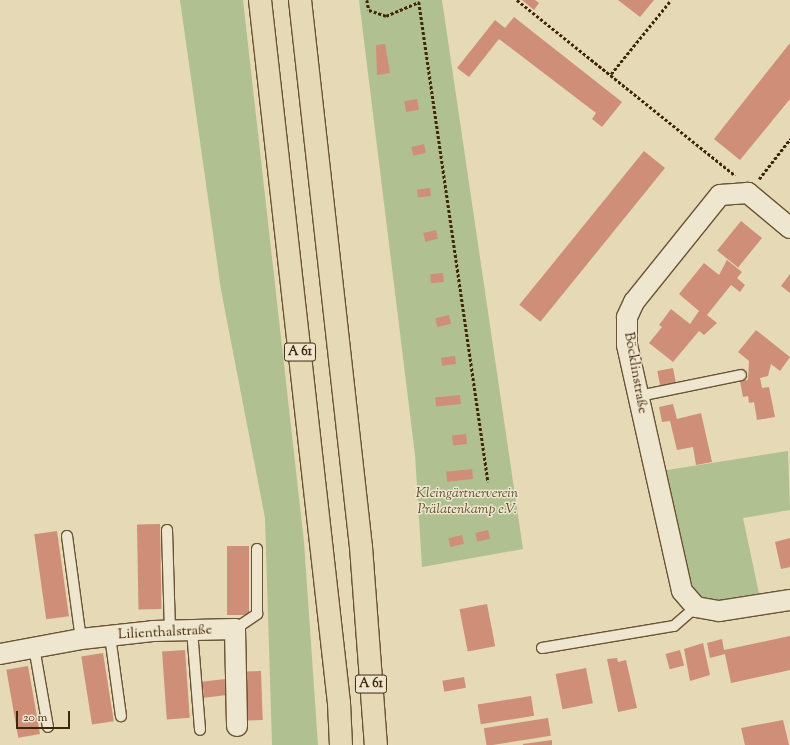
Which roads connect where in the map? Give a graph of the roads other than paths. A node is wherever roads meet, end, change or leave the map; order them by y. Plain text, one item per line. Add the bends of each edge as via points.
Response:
1 (260, 0) edge
2 (300, 0) edge
3 (790, 228) edge
4 (741, 375) dead end
5 (638, 396) junction
6 (167, 530) dead end
7 (67, 536) dead end
8 (257, 549) dead end
9 (790, 600) edge
10 (696, 607) junction
11 (235, 629) junction
12 (170, 630) junction
13 (192, 630) junction
14 (110, 636) junction
15 (81, 639) junction
16 (34, 647) junction
17 (542, 648) dead end
18 (0, 654) edge
19 (121, 716) dead end
20 (237, 726) dead end
21 (48, 727) dead end
22 (200, 730) dead end
23 (341, 745) edge
24 (376, 745) edge

1 - 23 highway, A 61
2 - 24 highway, A 61 via 361,547
3 - 5 street, Böcklinstraße via 750,191 720,194 634,302 627,317 627,345
4 - 5 lane
5 - 10 street, Böcklinstraße via 682,591
6 - 12 lane
7 - 15 lane
8 - 11 lane via 257,614
9 - 10 street via 719,611
10 - 17 lane via 674,626
11 - 13 street, Lilienthalstraße
11 - 20 street
12 - 13 street, Lilienthalstraße
12 - 14 street, Lilienthalstraße
13 - 22 lane
14 - 15 street, Lilienthalstraße
14 - 19 lane
15 - 16 street, Lilienthalstraße
16 - 18 street, Lilienthalstraße
16 - 21 lane

